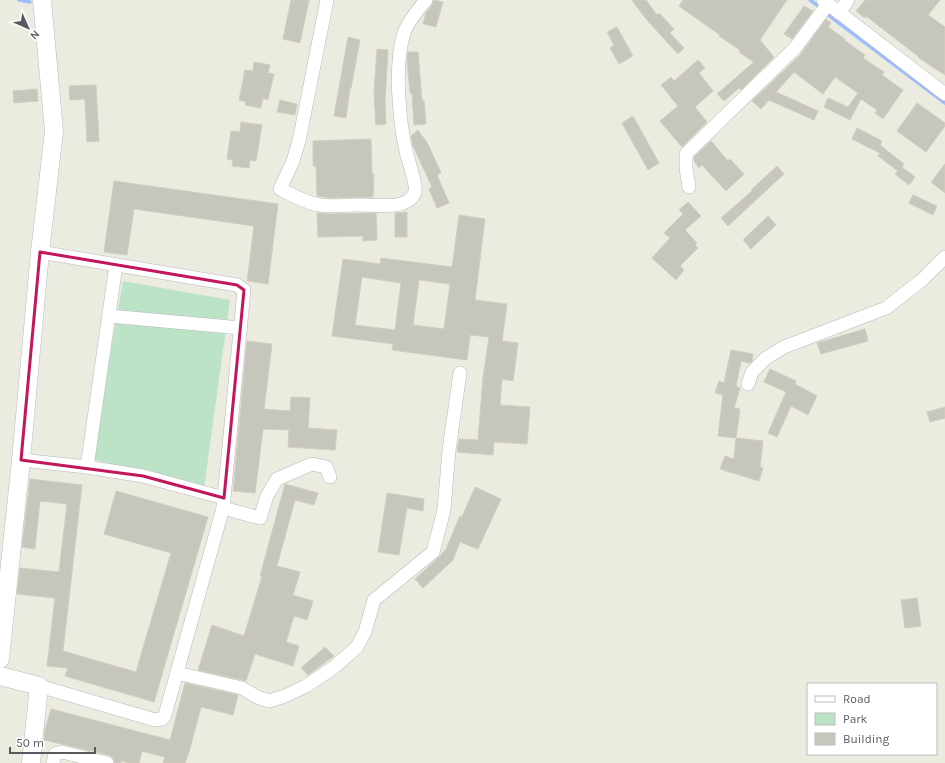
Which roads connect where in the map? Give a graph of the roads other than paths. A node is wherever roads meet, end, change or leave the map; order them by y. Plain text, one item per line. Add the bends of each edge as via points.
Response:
1 (42, 0) edge
2 (327, 0) edge
3 (426, 0) edge
4 (848, 0) edge
5 (826, 2) edge
6 (839, 13) junction
7 (945, 94) edge
8 (689, 187) dead end
9 (40, 252) junction
10 (945, 257) edge
11 (116, 265) junction
12 (109, 316) junction
13 (241, 328) junction
14 (460, 373) dead end
15 (748, 384) dead end
16 (22, 460) junction
17 (87, 467) junction
18 (330, 477) dead end
19 (224, 503) junction
20 (0, 659) edge
21 (177, 673) junction
22 (0, 676) edge
23 (39, 686) junction
24 (31, 763) edge
25 (53, 763) edge
26 (107, 763) edge

1 - 9 street via 54,131
2 - 3 street via 299,141 280,189 319,205 343,206 396,205 411,200 415,194 416,186 403,140 398,81 404,33
4 - 6 street
5 - 6 street
5 - 8 street via 795,48 686,154
6 - 7 street
9 - 11 street
9 - 16 street
10 - 15 street via 922,280 886,308 784,347 766,358 752,372
11 - 12 street
11 - 13 street via 237,285 244,290
12 - 13 street
12 - 17 street
13 - 19 street
14 - 21 street via 444,510 433,552 374,600 365,632 357,647 306,686 269,701 242,688
16 - 17 street
16 - 20 street
17 - 19 street via 143,476
18 - 19 street via 326,467 312,464 277,479 267,496 260,518
19 - 21 street
21 - 23 street via 165,715 162,719 155,720
22 - 23 street
23 - 24 street
25 - 26 street via 55,754 62,752

